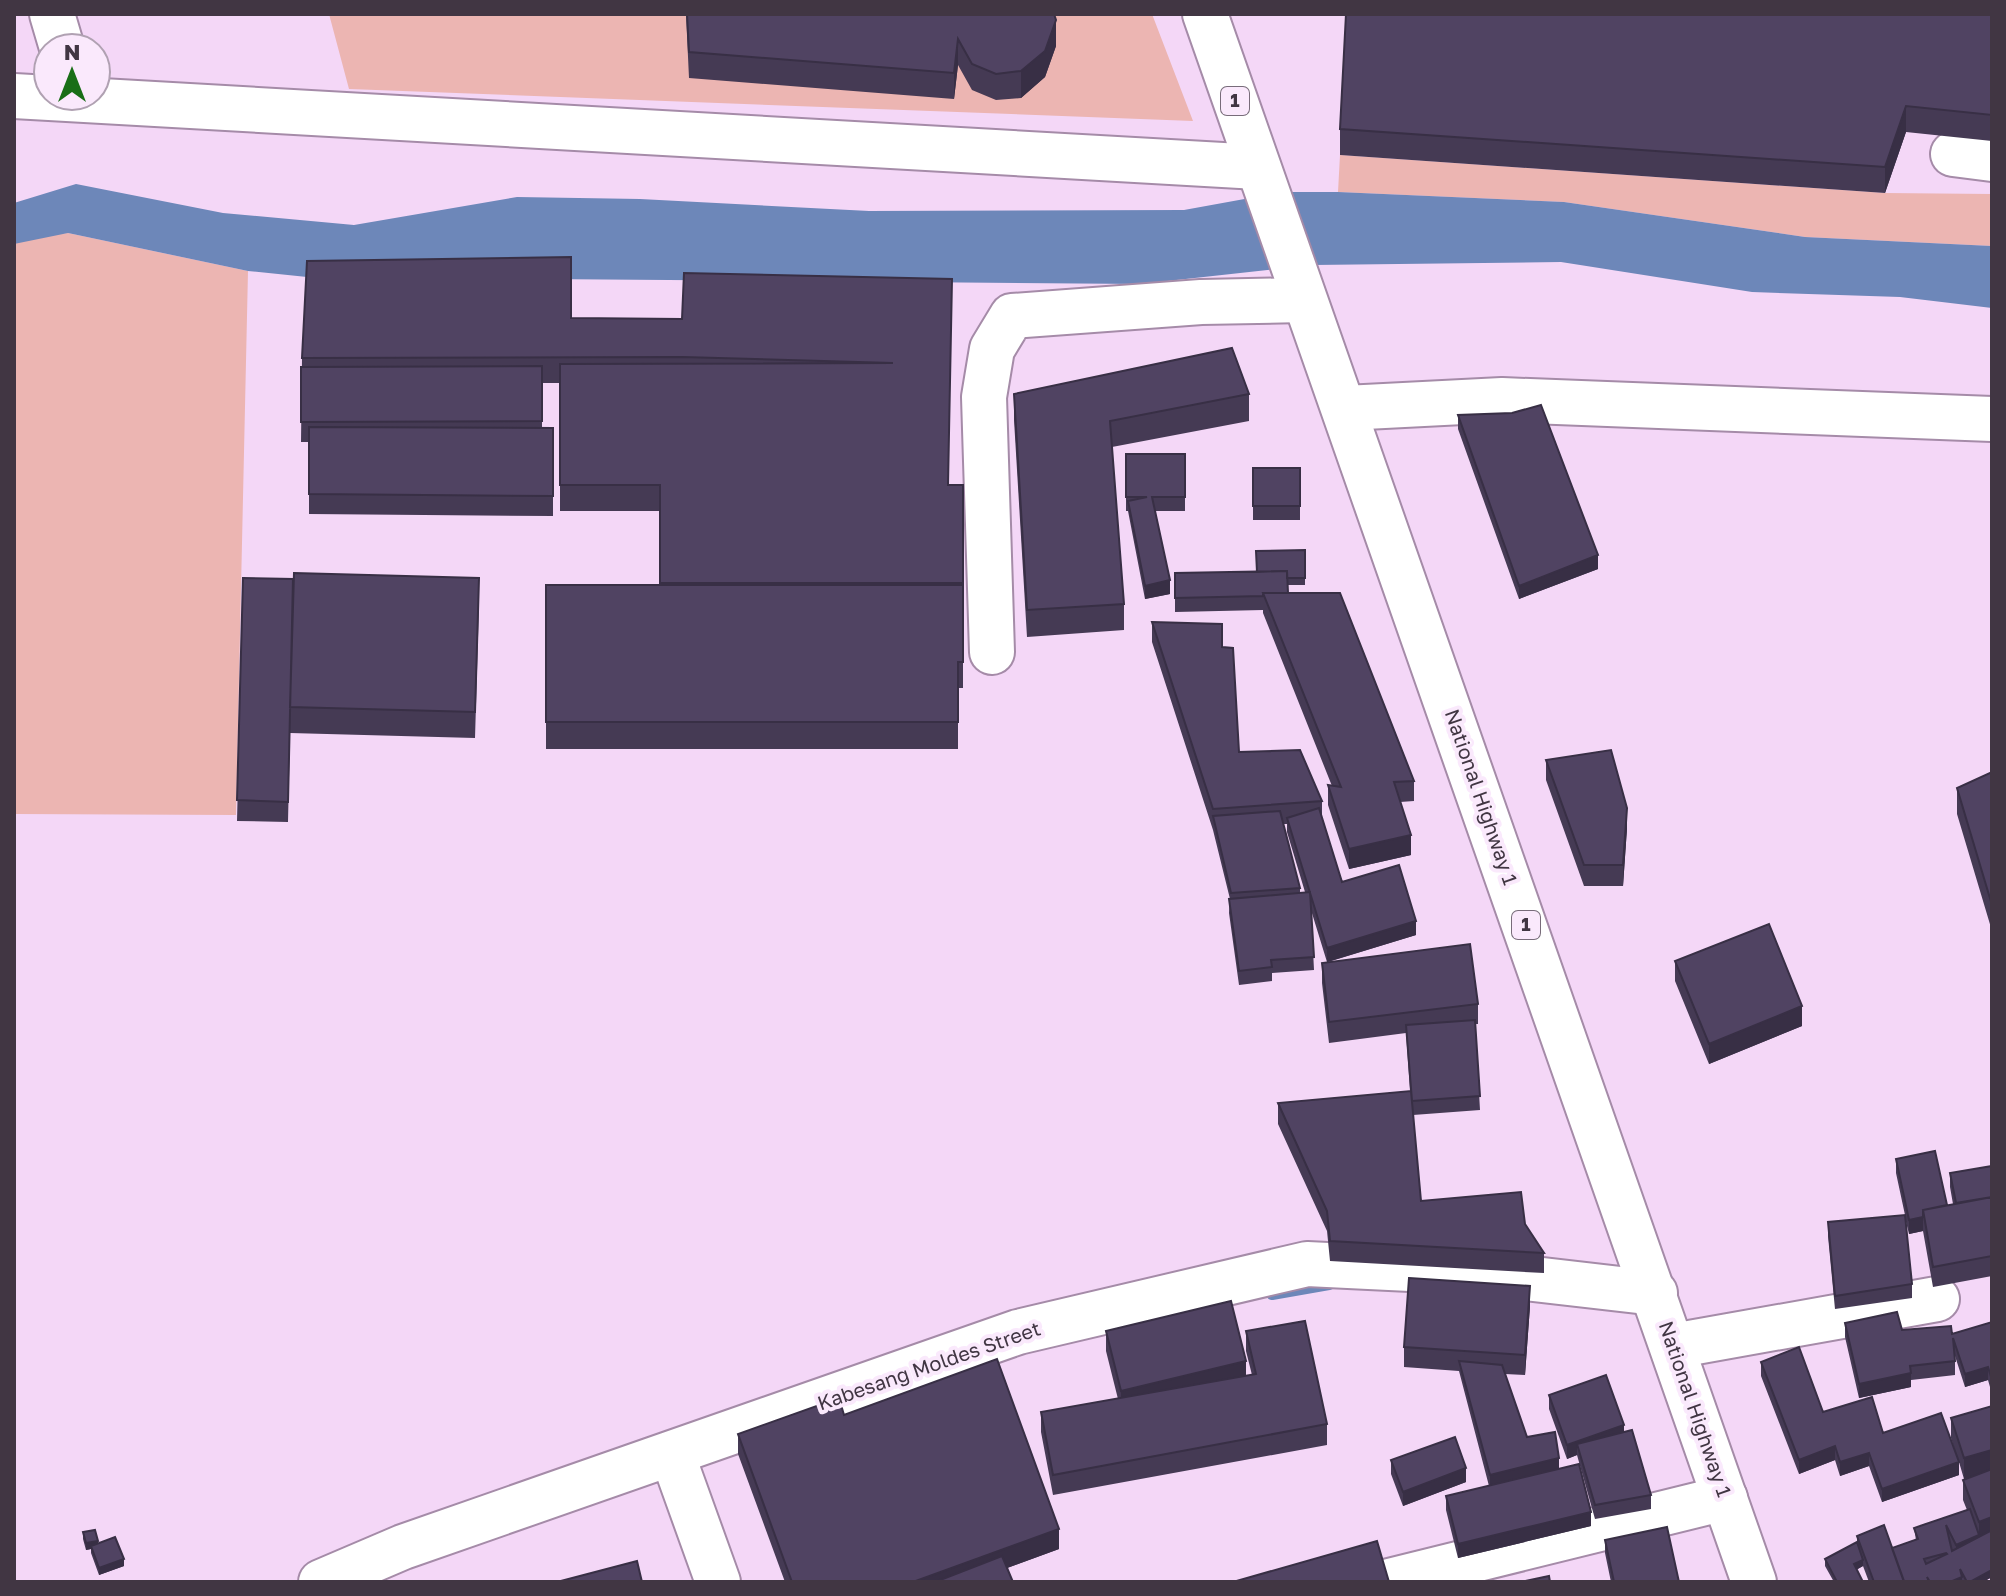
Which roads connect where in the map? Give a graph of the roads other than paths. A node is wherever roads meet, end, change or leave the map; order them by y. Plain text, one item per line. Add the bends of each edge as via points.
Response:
1 (1205, 14) edge
2 (112, 100) edge
3 (1261, 177) junction
4 (1298, 285) junction
5 (1345, 408) junction
6 (1992, 419) edge
7 (992, 652) dead end
8 (1655, 1293) junction
9 (1937, 1299) dead end
10 (1673, 1346) junction
11 (672, 1454) junction
12 (1725, 1498) junction
13 (1389, 1581) edge
14 (321, 1582) edge
15 (718, 1582) edge
16 (1754, 1582) edge

1 - 3 main road, National Highway 1 / 1
2 - 3 main road
3 - 4 main road, National Highway 1 / 1
4 - 5 main road, National Highway 1 / 1
4 - 7 main road via 1201,302 1012,316 992,349 984,397
5 - 6 main road via 1502,400
5 - 8 main road, National Highway 1 / 1
8 - 10 main road, National Highway 1 / 1
8 - 11 main road, Kabesang Moldes Street via 1472,1272 1307,1264 1018,1332
9 - 10 main road
10 - 12 main road, National Highway 1 / 1
11 - 14 main road, Kabesang Moldes Street via 403,1547
11 - 15 main road
12 - 13 main road
12 - 16 main road, National Highway 1 / 1

